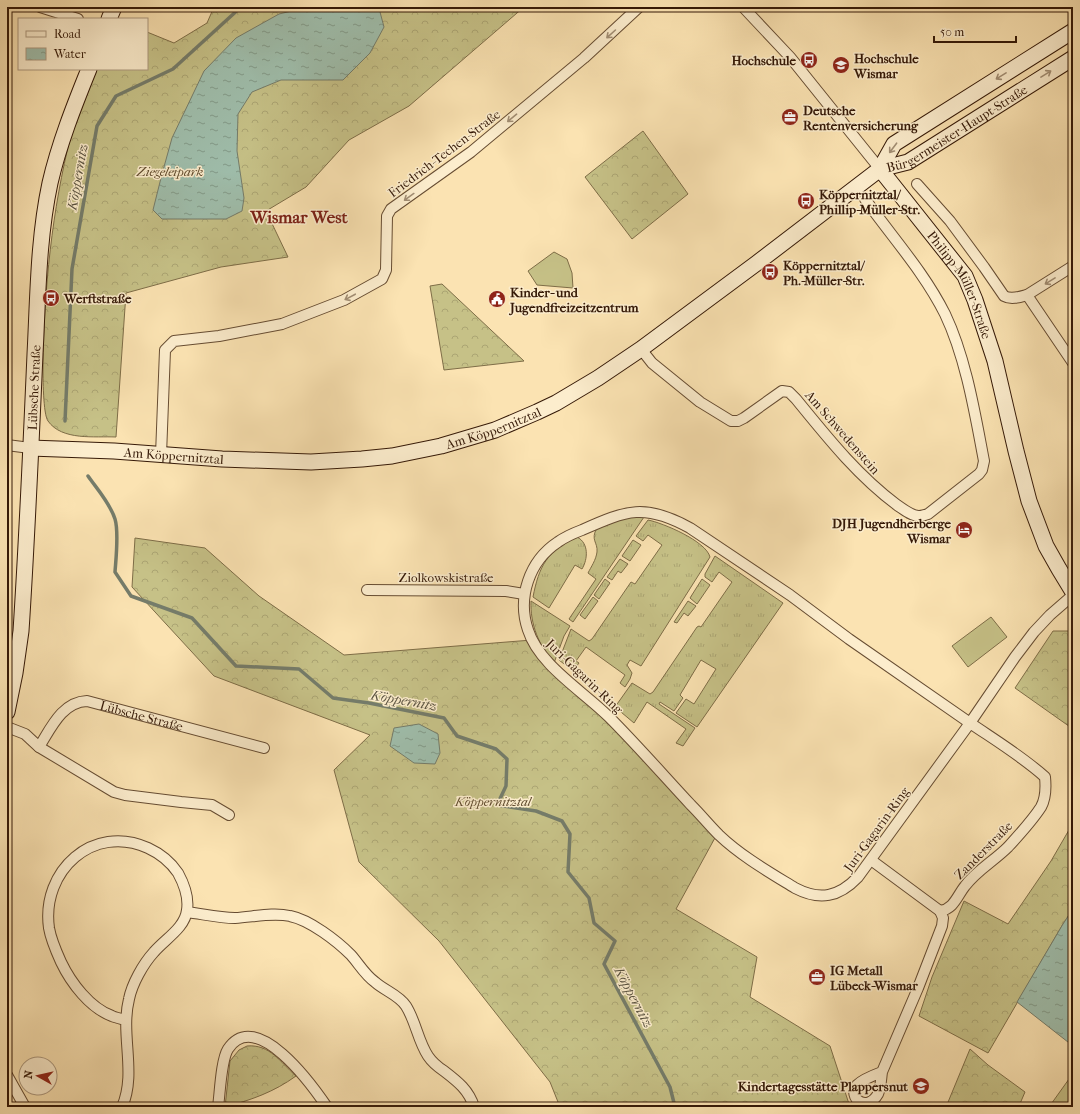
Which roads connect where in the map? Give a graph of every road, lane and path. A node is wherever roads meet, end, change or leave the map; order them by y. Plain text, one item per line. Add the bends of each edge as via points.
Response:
1 (40, 7) edge
2 (114, 7) edge
3 (639, 7) edge
4 (742, 7) edge
5 (75, 18) edge
6 (109, 18) edge
7 (1073, 30) edge
8 (1073, 58) edge
9 (89, 70) edge
10 (880, 169) junction
11 (917, 184) dead end
12 (868, 202) dead end
13 (1073, 266) edge
14 (1027, 295) junction
15 (641, 349) junction
16 (1073, 363) edge
17 (7, 445) edge
18 (30, 448) junction
19 (161, 455) junction
20 (367, 590) dead end
21 (524, 594) junction
22 (1073, 594) edge
23 (7, 712) edge
24 (970, 723) junction
25 (7, 727) edge
26 (39, 747) junction
27 (264, 748) dead end
28 (229, 815) dead end
29 (871, 860) junction
30 (940, 911) junction
31 (187, 912) junction
32 (126, 1020) junction
33 (882, 1072) dead end
34 (7, 1075) edge
35 (25, 1107) edge
36 (122, 1107) edge
37 (218, 1107) edge
38 (327, 1107) edge
39 (474, 1107) edge

1 - 5 street
2 - 6 street
3 -> 19 street, Friedrich-Techen-Straße via 584,58 471,152 392,209 387,216 386,270 382,280 344,300 282,324 219,336 174,341 165,350
4 - 10 street, Philipp-Müller-Straße via 790,57
7 -> 10 street, Bürgermeister-Haupt-Straße via 894,144
10 -> 8 street, Bürgermeister-Haupt-Straße via 908,162
9 - 18 street, Lübsche Straße via 59,149 43,222
10 - 15 street, Am Köppernitztal
10 - 22 street, Philipp-Müller-Straße via 964,276 975,300 995,360 1029,501 1046,546
11 - 14 street, Philipp-Müller-Straße via 950,221 1004,296 1008,298
12 - 15 street, Am Schwedenstein via 924,280 944,314 960,351 984,461 979,474 928,514 913,515 869,483 790,392 782,390 744,418 731,421 700,402 652,363
13 -> 14 street
14 - 16 street
15 - 19 street, Am Köppernitztal via 598,378 537,412 495,430 416,452 311,462
17 - 18 street
18 - 19 street, Am Köppernitztal
18 - 23 street, Lübsche Straße via 21,631
20 - 21 street, Ziolkowskistraße via 506,590
21 - 24 street, Juri-Gagarin-Ring via 539,560 557,543 623,514 650,512 661,515 690,528 772,582
21 - 29 street, Juri-Gagarin-Ring via 526,623 539,652 608,717 719,835 741,852 803,893 820,896 844,890
22 - 24 street, Juri-Gagarin-Ring via 1034,632
24 - 29 street, Juri-Gagarin-Ring
24 - 30 street, Zanderstraße via 1036,769 1045,777 1046,789 1041,806 1017,836 977,872 947,910
25 - 26 street via 24,734
26 - 27 street, Lübsche Straße via 70,705 78,701 87,701
26 - 28 street via 114,792 212,805
29 - 30 street
30 - 33 street via 943,918 942,926
31 - 32 street via 179,926 140,970 128,999
31 - 32 street via 186,891 176,870 167,859 144,846 129,841 109,841 77,855 63,869 53,890 49,911 49,928 56,951 68,976 82,994 100,1010
31 - 39 street via 229,918 290,916 334,940 376,983 405,1005 428,1057 465,1089
32 - 36 street via 128,1083
34 - 35 street
37 - 38 street via 227,1050 237,1041 248,1037 261,1040 273,1047 305,1076

